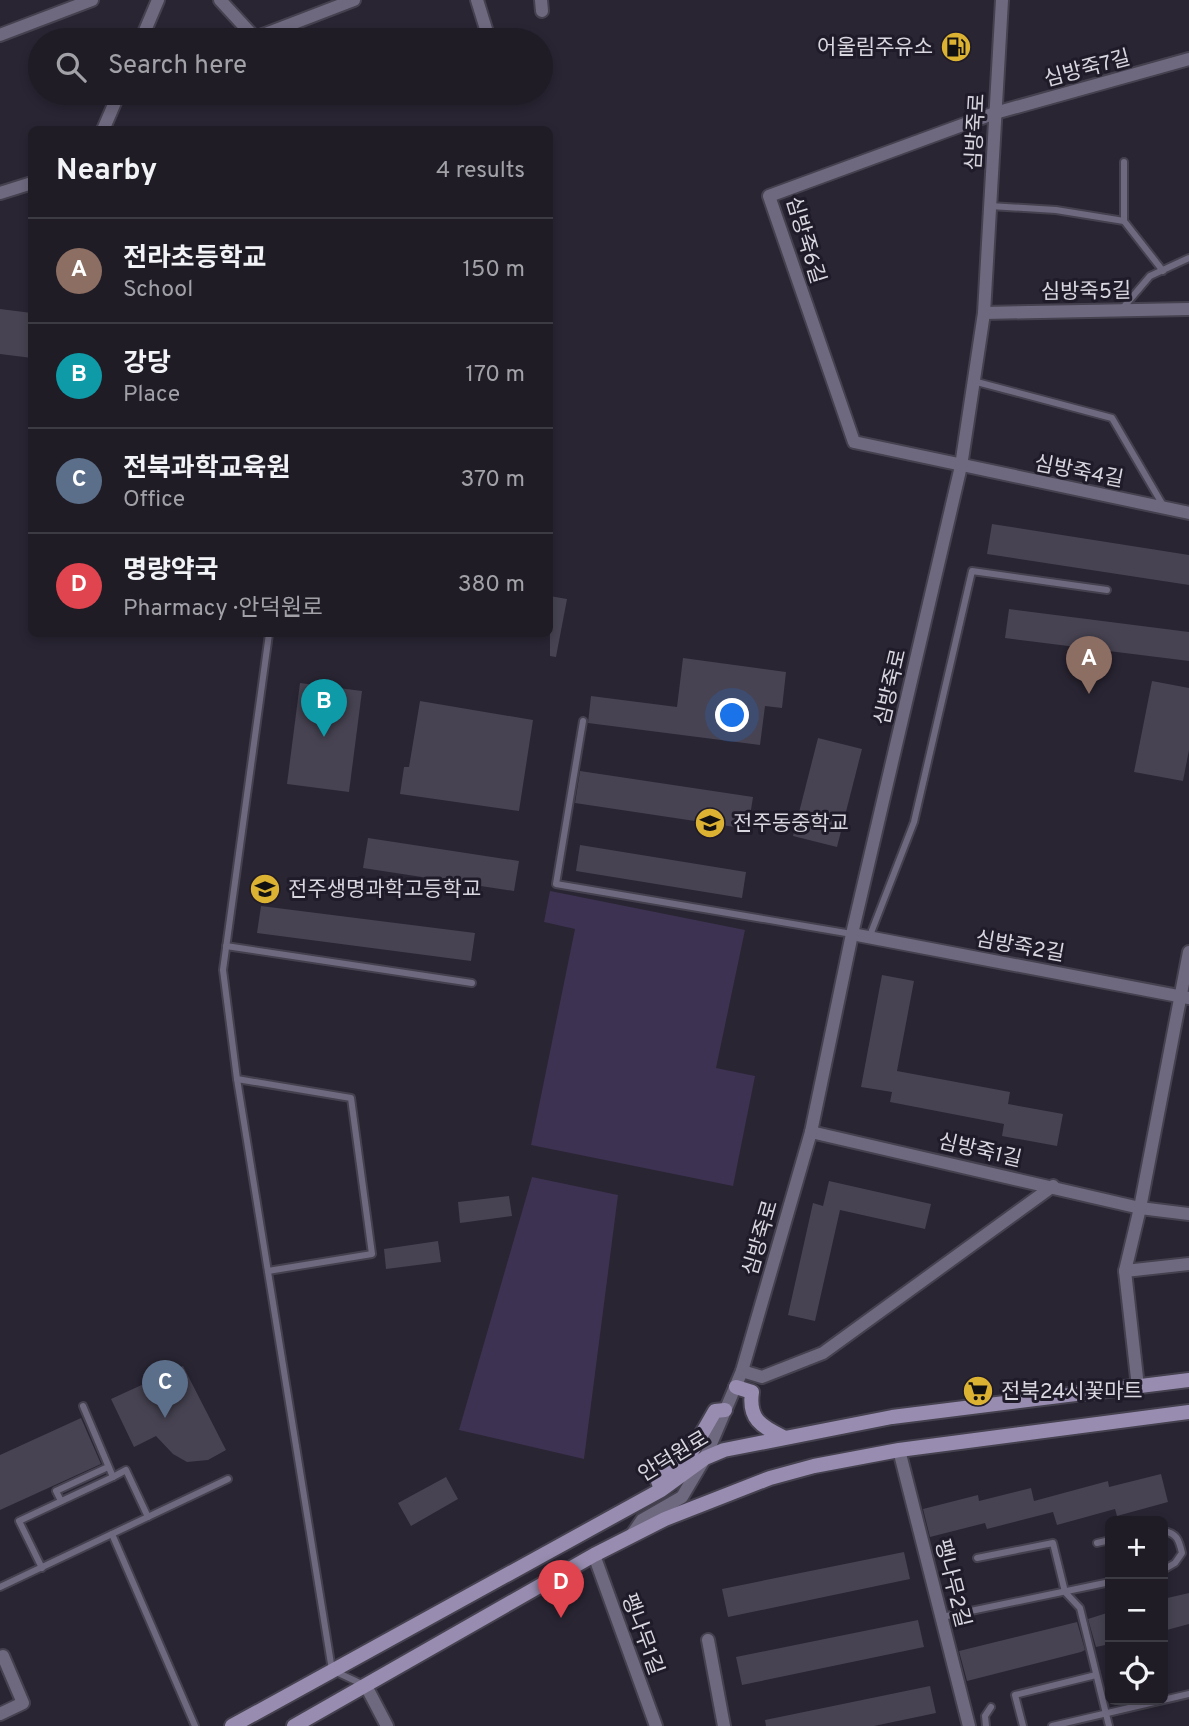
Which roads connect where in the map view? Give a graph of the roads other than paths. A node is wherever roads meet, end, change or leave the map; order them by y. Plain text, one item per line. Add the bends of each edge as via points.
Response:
1 (92, 0) edge
2 (158, 0) edge
3 (220, 0) edge
4 (354, 0) edge
5 (477, 0) edge
6 (1002, 0) edge
7 (63, 6) edge
8 (146, 28) edge
9 (246, 28) edge
10 (281, 28) edge
11 (486, 28) edge
12 (0, 35) edge
13 (1189, 59) edge
14 (114, 105) edge
15 (995, 113) junction
16 (105, 126) edge
17 (1124, 162) dead end
18 (28, 184) edge
19 (0, 193) edge
20 (990, 206) junction
21 (1124, 221) junction
22 (1189, 258) edge
23 (1163, 271) junction
24 (1189, 309) edge
25 (1121, 310) junction
26 (984, 313) junction
27 (973, 381) junction
28 (854, 442) joint
29 (961, 466) junction
30 (1165, 508) junction
31 (1189, 513) edge
32 (1107, 590) dead end
33 (269, 637) edge
34 (583, 721) dead end
35 (852, 934) junction
36 (869, 937) junction
37 (226, 946) junction
38 (1189, 952) edge
39 (472, 983) dead end
40 (1185, 998) edge
41 (237, 1079) junction
42 (811, 1132) junction
43 (1053, 1186) junction
44 (1140, 1208) junction
45 (1189, 1214) edge
46 (1189, 1264) edge
47 (268, 1271) junction
48 (1125, 1271) junction
49 (742, 1371) junction
50 (1189, 1380) edge
51 (736, 1387) junction
52 (1138, 1387) junction
53 (83, 1406) dead end
54 (725, 1410) junction
55 (1189, 1412) edge
56 (783, 1437) junction
57 (900, 1450) junction
58 (705, 1458) junction
59 (108, 1467) junction
60 (113, 1477) junction
61 (228, 1479) dead end
62 (661, 1490) junction
63 (61, 1501) junction
64 (148, 1517) junction
65 (1168, 1532) edge
66 (112, 1534) junction
67 (631, 1536) junction
68 (1105, 1541) edge
69 (1097, 1543) dead end
70 (594, 1555) junction
71 (977, 1558) dead end
72 (1168, 1567) edge
73 (42, 1568) junction
74 (1105, 1583) edge
75 (0, 1587) edge
76 (1065, 1592) junction
77 (942, 1617) junction
78 (708, 1640) dead end
79 (3, 1656) dead end
80 (332, 1670) junction
81 (1096, 1675) junction
82 (366, 1686) junction
83 (1189, 1694) edge
84 (991, 1707) dead end
85 (1105, 1712) junction
86 (0, 1714) edge
87 (385, 1725) edge
88 (195, 1726) edge
89 (232, 1726) edge
90 (294, 1726) edge
91 (656, 1726) edge
92 (723, 1726) edge
93 (969, 1726) edge
94 (986, 1726) edge
95 (1023, 1726) edge
96 (1052, 1726) edge
97 (1109, 1726) edge

1 - 7 street
2 - 8 street
3 - 9 street
4 - 10 street
5 - 11 street
6 - 15 street, 심방죽로
7 - 12 street
13 - 15 street, 심방죽7길
14 - 16 street
15 - 20 street, 심방죽로
15 - 28 street, 심방죽6길 via 769,196
17 - 21 lane
18 - 19 street
20 - 21 lane
20 - 26 street, 심방죽로
21 - 23 lane
22 - 23 lane
23 - 25 lane via 1150,276
24 - 25 street, 심방죽5길
25 - 26 street, 심방죽5길
26 - 27 street, 심방죽로
27 - 29 street, 심방죽로
27 - 30 lane via 1112,418
28 - 29 street, 심방죽4길
29 - 30 street, 심방죽4길
29 - 35 street, 심방죽로
30 - 31 street, 심방죽4길
32 - 36 lane via 972,571 914,822
33 - 37 lane
34 - 35 lane via 556,884
35 - 36 street, 심방죽2길
35 - 42 street, 심방죽로
36 - 40 street, 심방죽2길
37 - 39 lane
37 - 41 lane via 223,970
38 - 40 street
40 - 44 street
41 - 47 lane
41 - 47 lane via 351,1098 372,1254
42 - 43 street, 심방죽1길
42 - 49 street, 심방죽로
43 - 44 street, 심방죽1길
43 - 49 street via 823,1353 762,1377
44 - 45 street, 심방죽1길
44 - 48 street
46 - 48 street
47 - 80 lane
48 - 52 street
49 - 51 street, 심방죽로
50 - 52 street, 안덕원로
51 - 54 street, 심방죽로
51 - 56 street via 752,1392 750,1407 758,1424
52 - 56 street, 안덕원로 via 892,1417
53 - 59 lane
54 - 58 street, 심방죽로
54 - 62 street via 715,1411 692,1451 658,1481
55 - 57 street
56 - 58 street, 안덕원로
57 - 67 street via 770,1478
57 - 77 street, 팽나무2길
58 - 62 street, 안덕원로
58 - 67 street, 심방죽로 via 682,1497 642,1520
59 - 60 lane
59 - 63 lane via 56,1491
60 - 63 lane
60 - 64 lane via 126,1470
61 - 64 lane
62 - 80 street, 안덕원로
63 - 73 lane via 19,1521
64 - 66 lane
65 - 72 lane via 1179,1539 1182,1553
66 - 73 lane
66 - 88 lane
67 - 70 street
68 - 69 lane
70 - 82 street
70 - 91 street, 팽나무1길
71 - 76 lane via 1053,1543
73 - 75 lane
74 - 76 lane
76 - 77 lane
76 - 81 lane via 1080,1608
77 - 93 street, 팽나무2길
78 - 92 street
79 - 86 street via 23,1703
80 - 82 lane
80 - 89 street, 안덕원로
81 - 85 lane
81 - 95 lane via 1015,1695
82 - 87 street
82 - 90 street
83 - 85 lane
84 - 94 lane via 985,1716
85 - 96 lane
85 - 97 lane

